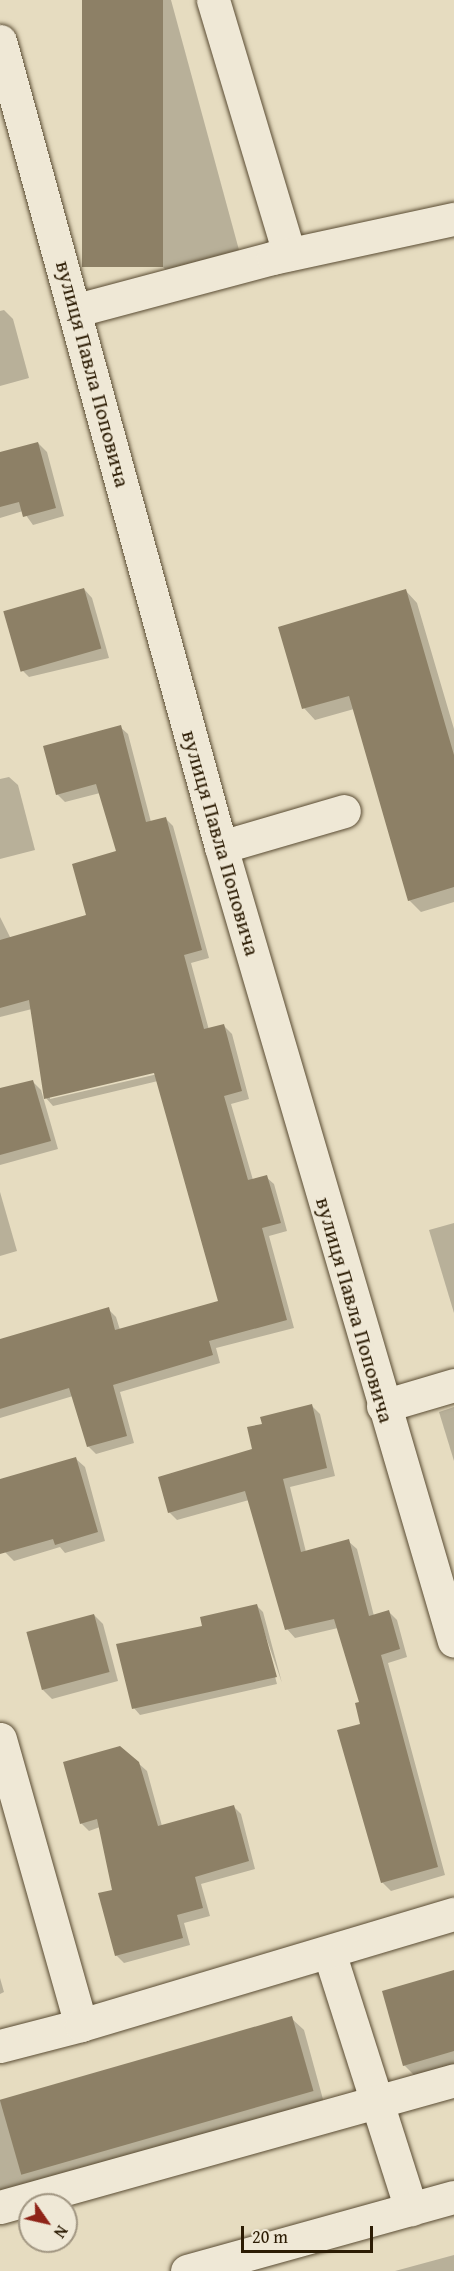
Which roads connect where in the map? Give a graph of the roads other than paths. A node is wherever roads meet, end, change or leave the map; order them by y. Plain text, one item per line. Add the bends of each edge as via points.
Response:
1 (213, 0) edge
2 (0, 41) edge
3 (454, 219) edge
4 (289, 254) junction
5 (77, 310) junction
6 (345, 812) dead end
7 (221, 847) junction
8 (454, 1385) edge
9 (382, 1406) junction
10 (454, 1641) edge
11 (0, 1739) edge
12 (454, 1914) edge
13 (329, 1952) junction
14 (81, 2025) junction
15 (0, 2046) edge
16 (454, 2080) edge
17 (374, 2101) junction
18 (454, 2197) edge
19 (0, 2207) edge
20 (411, 2209) junction
21 (187, 2271) edge

1 - 4 street
2 - 5 street, вулиця Павла Поповича
3 - 4 street
4 - 5 street
5 - 7 street, вулиця Павла Поповича
6 - 7 street
7 - 9 street, вулиця Павла Поповича
8 - 9 street
9 - 10 street, вулиця Павла Поповича
11 - 14 street
12 - 13 street
13 - 14 street
13 - 17 street
14 - 15 street
16 - 17 street
17 - 19 street
17 - 20 street
18 - 20 street
20 - 21 street

